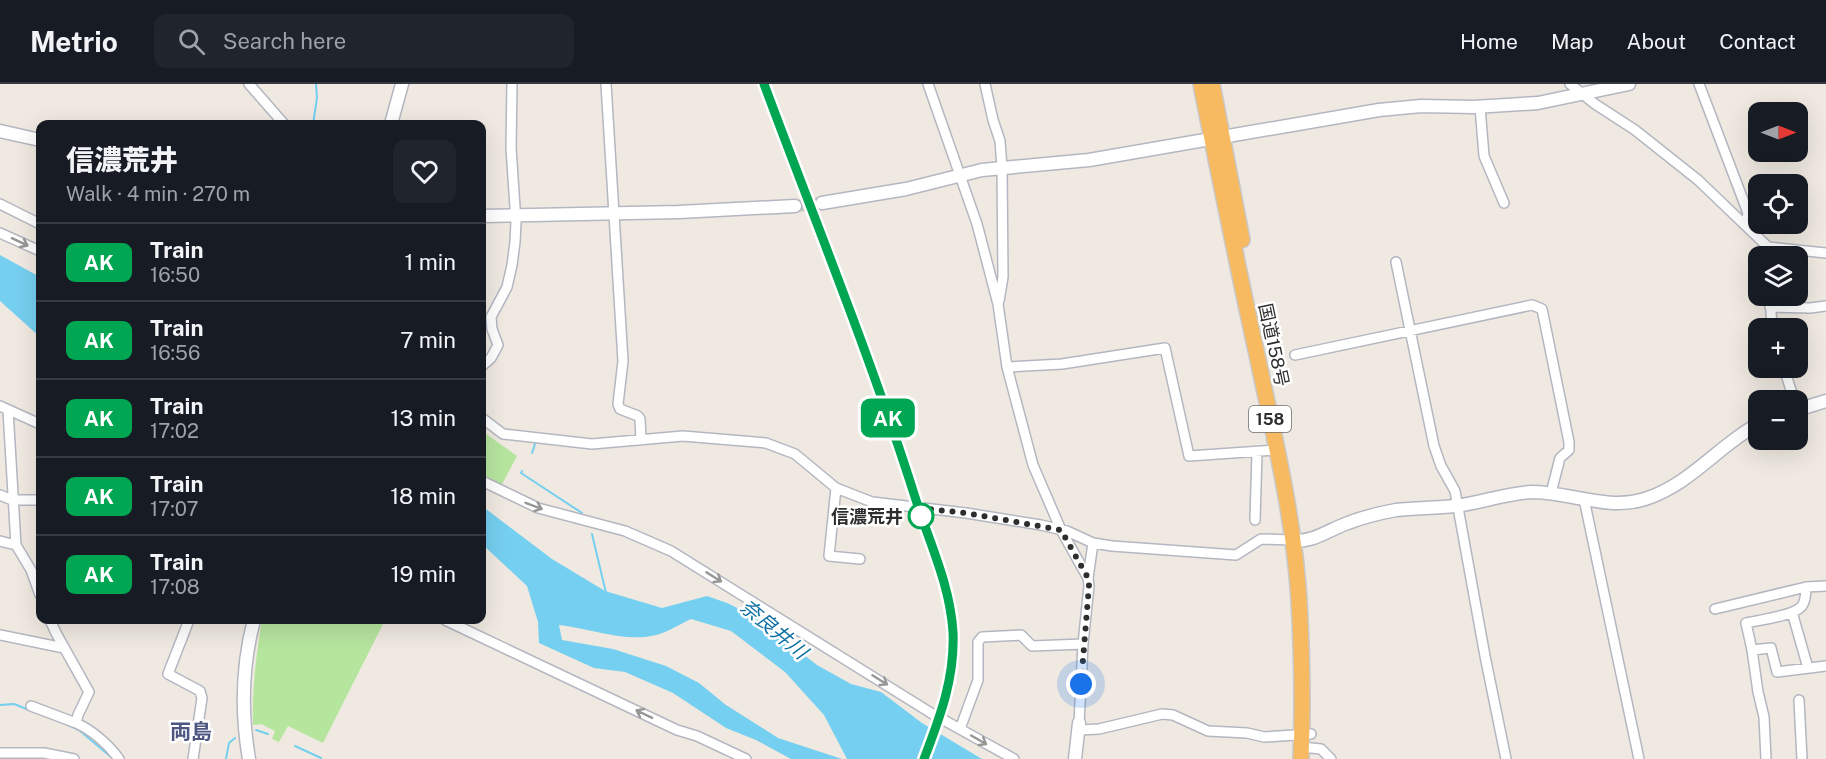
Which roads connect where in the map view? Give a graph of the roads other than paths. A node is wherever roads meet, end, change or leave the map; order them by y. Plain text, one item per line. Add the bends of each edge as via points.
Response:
1 (249, 84) edge
2 (402, 84) edge
3 (512, 84) edge
4 (606, 84) edge
5 (928, 84) edge
6 (985, 84) edge
7 (1201, 84) edge
8 (1212, 84) edge
9 (1570, 84) edge
10 (1629, 84) edge
11 (1699, 84) edge
12 (1583, 94) junction
13 (1480, 106) junction
14 (281, 120) edge
15 (392, 120) edge
16 (0, 131) edge
17 (1218, 138) junction
18 (36, 139) edge
19 (1002, 167) junction
20 (961, 175) junction
21 (822, 203) tunnel mouth
22 (1504, 203) dead end
23 (0, 204) edge
24 (795, 206) tunnel mouth
25 (614, 214) junction
26 (486, 216) edge
27 (515, 216) junction
28 (36, 222) edge
29 (1746, 224) junction
30 (0, 233) edge
31 (1765, 246) edge
32 (36, 249) edge
33 (1808, 253) edge
34 (1826, 253) edge
35 (1396, 262) dead end
36 (998, 304) junction
37 (1770, 306) joint
38 (1826, 306) edge
39 (1771, 318) edge
40 (1410, 332) junction
41 (1295, 355) dead end
42 (486, 362) edge
43 (1007, 367) junction
44 (1826, 401) edge
45 (1808, 406) edge
46 (4, 408) edge
47 (486, 420) edge
48 (36, 422) edge
49 (1748, 432) edge
50 (641, 440) junction
51 (0, 448) edge
52 (1277, 450) junction
53 (1257, 452) junction
54 (10, 453) junction
55 (486, 483) edge
56 (836, 488) junction
57 (1551, 493) junction
58 (0, 495) edge
59 (1584, 499) junction
60 (12, 500) junction
61 (36, 500) edge
62 (1457, 506) junction
63 (1255, 520) dead end
64 (1061, 530) junction
65 (0, 541) edge
66 (1297, 541) junction
67 (1093, 543) junction
68 (16, 545) junction
69 (860, 559) dead end
70 (1088, 578) junction
71 (36, 584) edge
72 (1826, 586) edge
73 (1806, 587) junction
74 (1715, 609) dead end
75 (1792, 612) junction
76 (52, 624) edge
77 (187, 624) edge
78 (253, 624) edge
79 (452, 624) edge
80 (0, 635) edge
81 (1083, 644) junction
82 (64, 648) junction
83 (1752, 650) junction
84 (1826, 666) edge
85 (1808, 668) junction
86 (1799, 700) dead end
87 (31, 706) dead end
88 (76, 723) junction
89 (1079, 727) junction
90 (960, 729) junction
91 (1306, 747) edge
92 (0, 753) edge
93 (74, 759) edge
94 (119, 759) edge
95 (193, 759) edge
96 (249, 759) edge
97 (746, 759) edge
98 (1014, 759) edge
99 (1075, 759) edge
100 (1331, 759) edge
101 (1506, 759) edge
102 (1639, 759) edge
103 (1766, 759) edge
104 (1802, 759) edge

1 - 14 street
2 - 15 street
3 - 27 street
4 - 25 street
5 - 20 street
6 - 19 street via 1000,141
7 - 17 highway, 国道158号 / 158
8 - 17 highway, 国道158号 / 158
9 - 12 street
10 - 12 street
11 - 29 street via 1748,213
12 - 13 street via 1538,104
12 - 29 street via 1682,166
13 - 17 street via 1380,110
13 - 22 street via 1484,156
16 - 18 street
17 - 19 street via 1089,160
17 - 52 highway, 国道158号 / 158
17 - 66 highway, 国道158号 / 158 via 1285,443
19 - 20 street
19 - 36 street via 1003,277
20 - 21 street
20 - 36 street
23 - 28 street
24 - 25 street
25 - 27 street
25 - 50 street via 623,361 618,404 620,409 638,416
26 - 27 street
27 - 42 street via 510,277 491,317 498,345
29 - 31 street
30 -> 32 street
33 - 34 street
35 - 40 street
36 - 43 street
37 - 38 street
37 - 39 street
40 - 41 street
40 - 57 street via 1532,305 1542,309 1569,442 1569,450 1560,458
40 - 62 street via 1434,446 1454,486
43 - 53 street via 1062,364 1165,348 1189,456
43 - 64 street via 1033,465
44 - 45 street
46 - 48 street
46 - 54 street
47 - 50 street via 503,434 537,439 592,444
49 - 59 street via 1700,469 1644,500 1628,503
50 - 56 street via 683,436 766,443 795,454
51 - 54 street
52 - 53 street
52 - 66 highway, 国道158号 / 158
53 - 63 street
54 - 60 street
55 -> 90 street via 538,508 625,531 670,551
56 - 64 street via 872,502
56 - 69 street via 829,556
57 - 59 street
57 - 62 street via 1514,494
58 - 60 street
59 - 102 street
60 - 61 street
60 - 68 street
62 - 66 street via 1396,510
62 - 101 street
64 - 67 street
64 - 70 street
65 - 68 street
66 - 67 street via 1261,539 1236,555
66 - 91 highway, 国道158号 / 158 via 1310,641
67 - 70 street
68 - 71 street
70 - 81 street
72 - 73 street
73 - 74 street
73 - 75 street via 1801,607
75 - 83 street via 1746,623
75 - 85 street
76 - 82 street
77 - 95 street via 168,674 200,691
78 - 96 street via 244,678
97 -> 79 street
80 - 82 street
81 - 89 street
81 - 90 street via 1032,646 1021,635 982,637 978,642 978,680
82 - 88 street via 89,692
83 - 85 street via 1772,648 1777,672
83 - 103 street via 1764,717
84 - 85 street
86 - 104 street
87 - 88 street
88 - 94 street
89 - 91 street via 1099,729 1162,714 1208,731 1247,733
89 - 99 street
90 -> 98 street
91 - 100 street via 1324,750
92 - 93 street via 44,753

